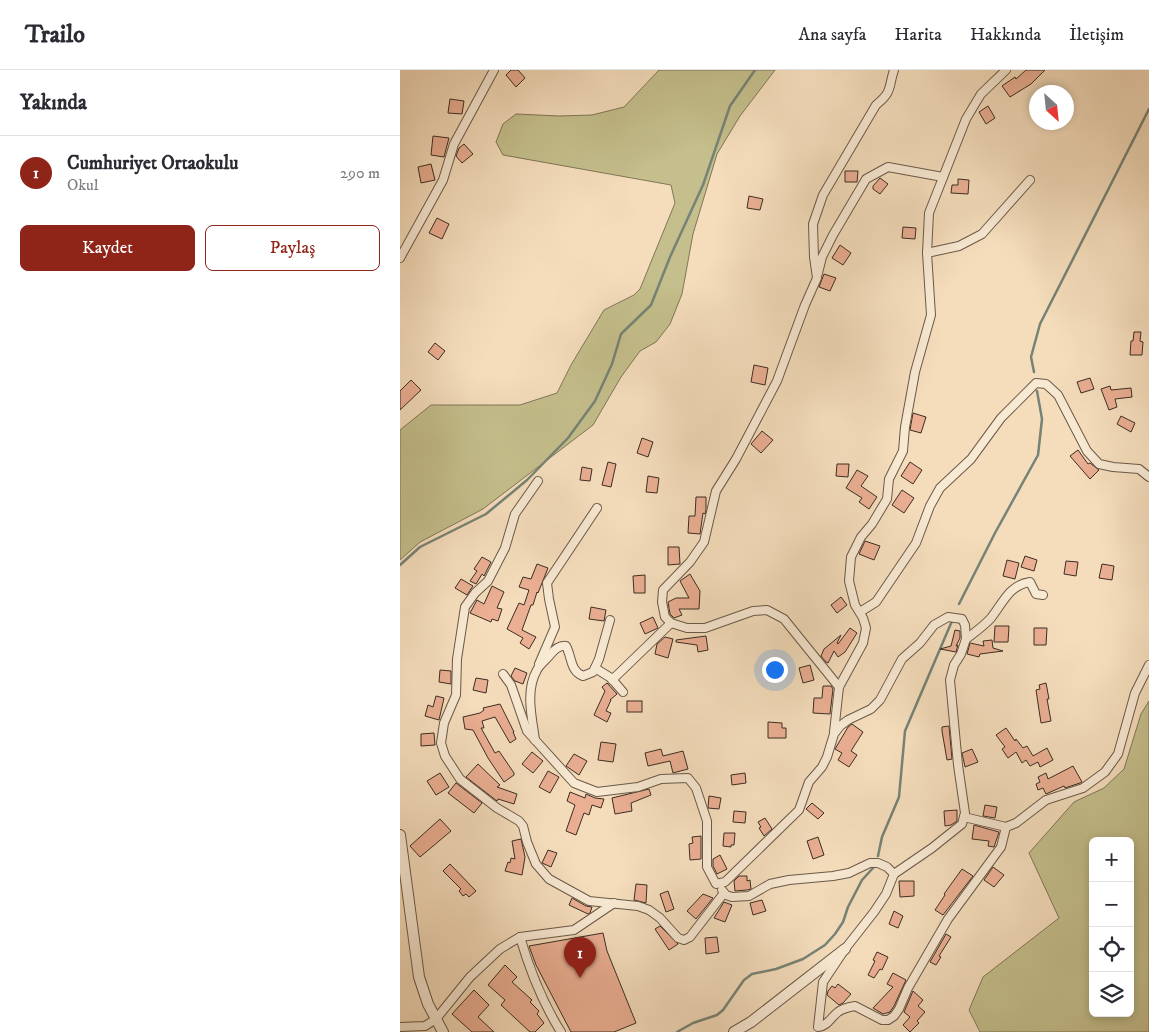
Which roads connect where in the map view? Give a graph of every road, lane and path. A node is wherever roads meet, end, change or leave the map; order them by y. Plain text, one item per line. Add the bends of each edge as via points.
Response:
1 (494, 70) edge
2 (894, 70) edge
3 (1006, 70) edge
4 (943, 177) junction
5 (1030, 180) dead end
6 (927, 253) junction
7 (400, 258) edge
8 (817, 278) junction
9 (1149, 477) edge
10 (538, 481) dead end
11 (597, 508) dead end
12 (1043, 595) dead end
13 (860, 612) junction
14 (610, 620) dead end
15 (672, 623) junction
16 (966, 639) junction
17 (1149, 665) edge
18 (595, 668) junction
19 (537, 669) junction
20 (503, 674) dead end
21 (612, 680) junction
22 (839, 687) junction
23 (624, 692) dead end
24 (834, 734) junction
25 (535, 740) junction
26 (964, 818) junction
27 (1006, 827) junction
28 (400, 835) edge
29 (894, 874) junction
30 (716, 884) junction
31 (724, 893) junction
32 (614, 904) junction
33 (520, 937) junction
34 (845, 949) junction
35 (436, 1019) junction
36 (400, 1026) edge
37 (443, 1032) edge
38 (561, 1032) edge
39 (734, 1032) edge

1 - 7 street via 454,144 443,180
2 - 8 street via 891,88 876,105 822,195 813,224
3 - 4 street via 981,94 966,119
4 - 6 street via 929,213
4 - 8 street via 888,167 866,179 822,257
5 - 6 street via 982,234 959,246
6 - 13 street via 931,315 915,372 904,427 903,451 889,479 887,499 850,557 849,582
8 - 15 street via 777,381 716,491 704,542 663,590 665,617
9 - 13 street via 1139,469 1099,464 1086,452 1058,395 1046,384 1036,383 1002,418 971,459 940,488 916,543 876,602
10 - 32 street via 515,514 505,548 488,581 465,607 457,659 456,694 444,723 441,742 445,756 460,779 523,826 536,864 549,879 589,901
11 - 19 street via 547,583 555,627
12 - 16 street via 1036,594 1030,582 1022,583 1011,591 983,626
13 - 22 street via 866,628 863,643
14 - 18 street
15 - 21 street
15 - 22 street via 687,628 705,628 753,611 767,610 784,619
16 - 24 street via 962,619 948,617 934,625 902,659 880,700 871,709 848,720
16 - 26 street via 950,680
17 - 27 street via 1135,693 1118,754 1105,772 1083,788 1046,800
18 - 19 street via 583,676 578,674 566,646 562,646
18 - 21 street
19 - 25 street via 531,683 530,706
20 - 25 street via 511,685 527,730
21 - 23 street
22 - 24 street
24 - 30 street via 822,767 809,782 799,810 725,882
25 - 30 street via 574,783 598,792 638,787 661,779 688,778 696,788 707,822 707,867
26 - 27 street
26 - 29 street via 956,830
27 - 34 street via 1001,847 948,919 908,988 900,1009 888,1020 855,1006 836,1013 818,1027 823,982
28 - 35 street via 420,977
29 - 31 street via 878,862 849,873 770,884 749,896 732,897
29 - 34 street via 886,894
30 - 31 street
31 - 32 street via 690,937 684,940 650,910
32 - 33 street via 574,930
33 - 35 street via 500,949 470,977
33 - 38 street via 529,967
34 - 39 street
35 - 36 street via 425,1026
35 - 37 street

